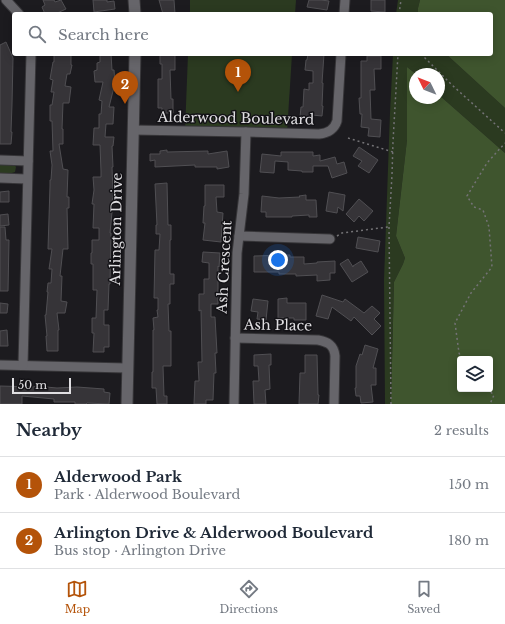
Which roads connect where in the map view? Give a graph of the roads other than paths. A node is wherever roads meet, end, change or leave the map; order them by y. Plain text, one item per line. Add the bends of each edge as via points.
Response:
1 (6, 0) edge
2 (134, 0) edge
3 (345, 0) edge
4 (17, 12) edge
5 (135, 12) edge
6 (344, 12) edge
7 (31, 56) edge
8 (135, 56) edge
9 (341, 56) edge
10 (133, 130) junction
11 (246, 132) junction
12 (0, 160) edge
13 (28, 161) junction
14 (0, 178) edge
15 (28, 179) junction
16 (239, 236) junction
17 (330, 239) road end
18 (235, 338) junction
19 (0, 365) edge
20 (23, 365) junction
21 (127, 368) junction
22 (127, 404) edge
23 (234, 404) edge
24 (334, 404) edge

1 - 4 street
2 - 5 street
3 - 6 street
7 - 13 street
8 - 10 street, Arlington Drive
9 - 11 street, Alderwood Boulevard via 337,118 332,130 319,134
10 - 11 street, Alderwood Boulevard
10 - 21 street, Arlington Drive
11 - 16 street, Ash Crescent via 244,194
12 - 13 street
13 - 15 street
14 - 15 street
15 - 20 street
16 - 17 street
16 - 18 street, Ash Crescent
18 - 23 street, Ash Crescent
18 - 24 street, Ash Place via 318,340 330,344 335,356
19 - 20 street
20 - 21 street
21 - 22 street, Arlington Drive

